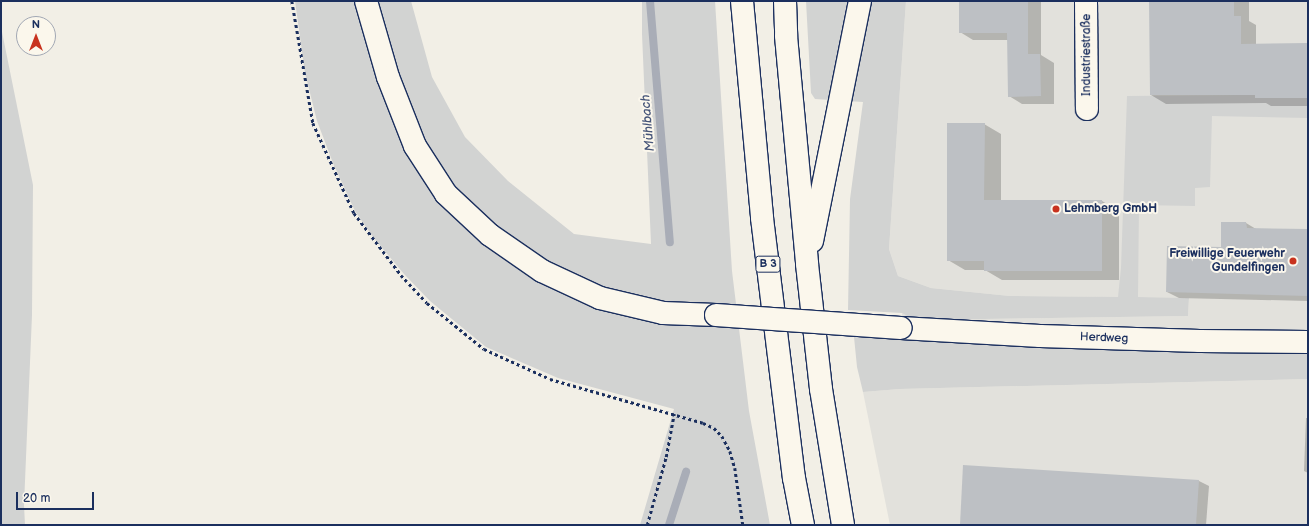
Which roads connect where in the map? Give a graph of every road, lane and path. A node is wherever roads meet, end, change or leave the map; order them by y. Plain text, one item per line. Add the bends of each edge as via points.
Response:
1 (292, 1) edge
2 (366, 1) edge
3 (742, 1) edge
4 (785, 1) edge
5 (860, 1) edge
6 (1086, 1) edge
7 (1087, 109) dead end
8 (807, 264) junction
9 (1308, 342) edge
10 (674, 414) junction
11 (647, 525) edge
12 (743, 525) edge
13 (803, 525) edge
14 (843, 525) edge

1 - 10 path via 313,123 354,213 401,275 427,303 484,349 550,379
2 - 9 main road, Herdweg, bridge via 388,77 415,146 446,194 490,235 542,271 600,298 663,313 901,328 1048,336
3 - 13 main road, B 3 via 762,218 794,478
4 - 8 main road
5 - 8 main road
6 - 7 main road, Industriestraße
8 - 14 main road via 821,389
10 - 11 path via 666,456
10 - 12 path via 703,422 722,436 735,468

